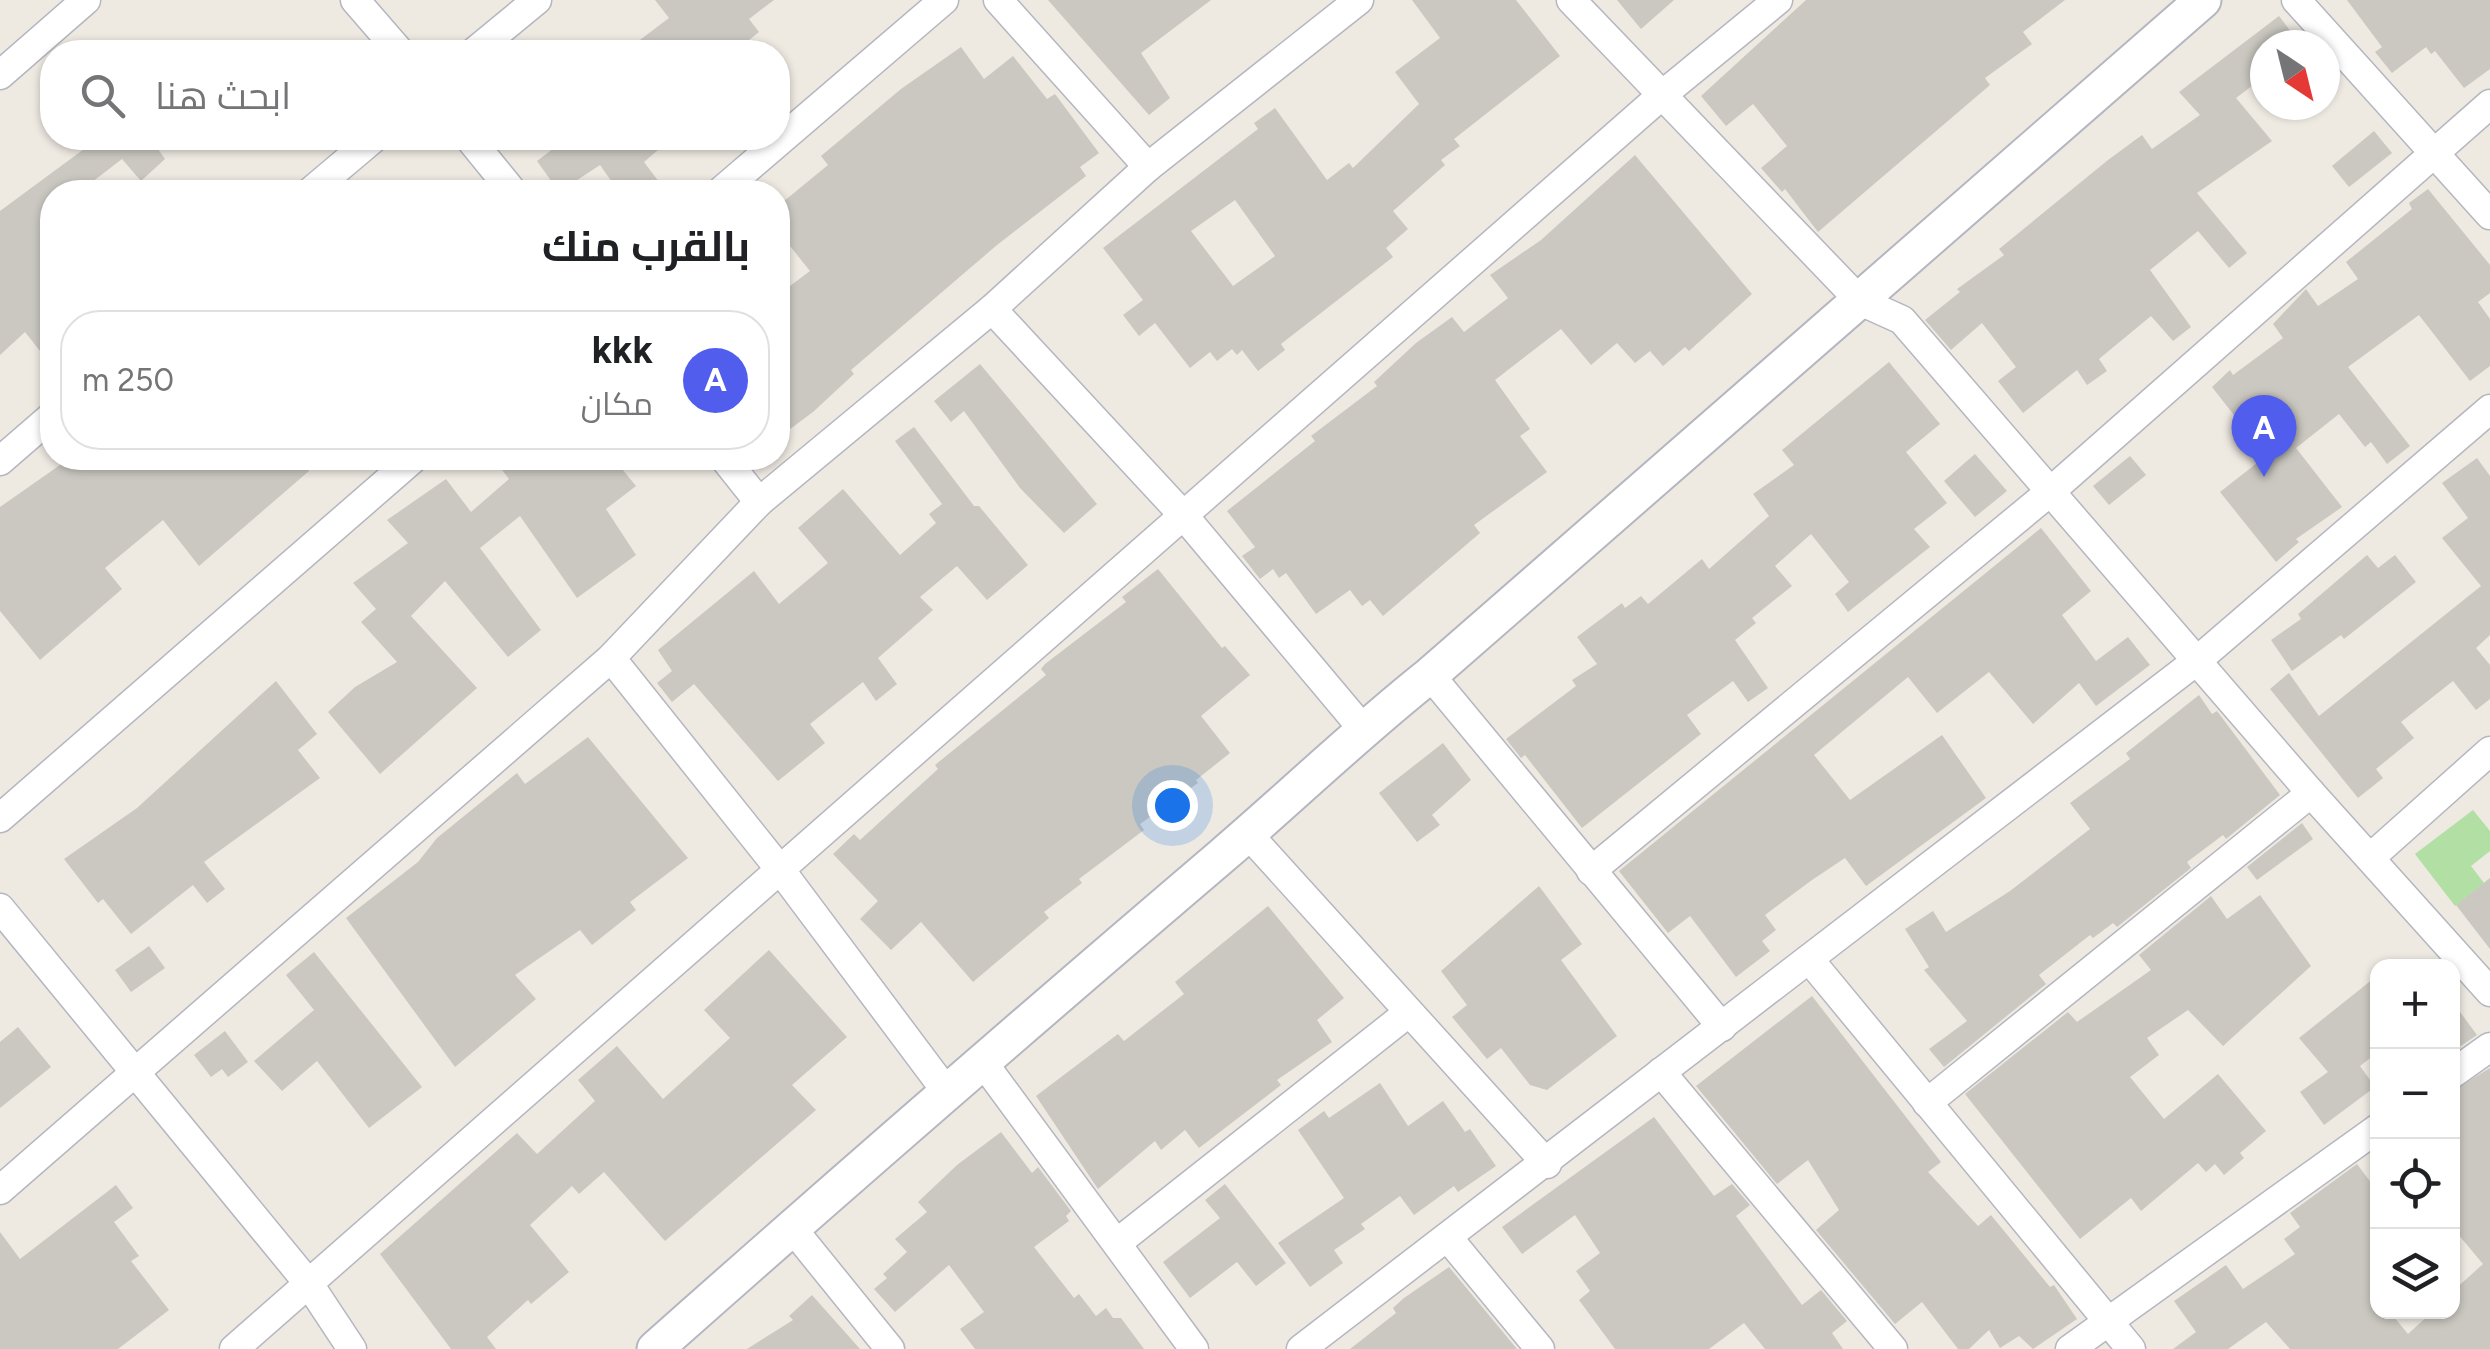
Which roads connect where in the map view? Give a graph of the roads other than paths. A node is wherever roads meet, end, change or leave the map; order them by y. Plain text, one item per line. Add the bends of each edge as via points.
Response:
1 (86, 0) edge
2 (355, 0) edge
3 (536, 0) edge
4 (944, 0) edge
5 (998, 0) edge
6 (1359, 0) edge
7 (1572, 0) edge
8 (1778, 0) edge
9 (2204, 0) edge
10 (2296, 0) edge
11 (40, 40) edge
12 (40, 40) edge
13 (390, 40) edge
14 (488, 40) edge
15 (0, 75) edge
16 (1662, 95) junction
17 (2490, 104) edge
18 (790, 132) edge
19 (360, 150) edge
20 (479, 150) edge
21 (769, 150) edge
22 (2432, 155) junction
23 (1148, 167) junction
24 (324, 180) edge
25 (503, 180) edge
26 (734, 180) edge
27 (2490, 215) edge
28 (1860, 302) junction
29 (992, 309) junction
30 (2490, 409) edge
31 (40, 426) edge
32 (0, 461) edge
33 (400, 470) edge
34 (734, 470) edge
35 (2052, 491) junction
36 (760, 502) junction
37 (1184, 516) junction
38 (610, 658) junction
39 (2199, 659) junction
40 (1430, 675) junction
41 (1362, 728) junction
42 (2490, 751) edge
43 (2311, 792) junction
44 (0, 818) edge
45 (1248, 834) junction
46 (2370, 858) junction
47 (1591, 871) junction
48 (782, 872) junction
49 (0, 908) edge
50 (1809, 959) junction
51 (2490, 992) edge
52 (1408, 1013) junction
53 (1722, 1028) junction
54 (2490, 1047) edge
55 (982, 1061) junction
56 (2460, 1068) edge
57 (134, 1072) junction
58 (1662, 1072) junction
59 (946, 1090) junction
60 (1927, 1103) junction
61 (2370, 1134) edge
62 (1547, 1164) junction
63 (0, 1190) edge
64 (792, 1228) junction
65 (1449, 1239) junction
66 (1117, 1243) junction
67 (309, 1284) junction
68 (2108, 1320) junction
69 (234, 1349) edge
70 (352, 1349) edge
71 (655, 1349) edge
72 (890, 1349) edge
73 (1194, 1349) edge
74 (1301, 1349) edge
75 (1540, 1349) edge
76 (1893, 1349) edge
77 (2070, 1349) edge
78 (2131, 1349) edge

1 - 11 street
2 - 13 street
3 - 14 street
4 - 18 street
5 - 23 street
6 - 23 street
7 - 16 street
8 - 16 street
9 - 28 street
10 - 22 street
12 - 15 street
16 - 28 street
16 - 37 street
17 - 22 street
19 - 24 street
20 - 25 street
21 - 26 street
22 - 27 street
22 - 35 street
23 - 29 street
28 - 35 street via 1902,320
28 - 40 street
29 - 36 street
29 - 37 street
30 - 39 street
31 - 32 street
33 - 44 street
34 - 36 street
35 - 39 street
35 - 47 street
36 - 38 street
37 - 41 street
37 - 48 street
38 - 48 street
38 - 57 street
39 - 43 street
39 - 50 street
40 - 41 street
40 - 47 street
41 - 45 street
42 - 46 street
43 - 46 street
43 - 60 street
45 - 52 street
45 - 55 street
46 - 51 street
47 - 53 street
48 - 59 street
48 - 67 street
49 - 57 street
50 - 53 street
50 - 60 street
52 - 62 street
52 - 66 street
53 - 58 street
54 - 56 street
55 - 59 street
55 - 66 street
57 - 63 street
57 - 67 street
58 - 62 street
58 - 76 street
59 - 64 street
60 - 68 street
61 - 68 street
62 - 65 street
64 - 71 street
64 - 72 street
65 - 74 street
65 - 75 street
66 - 73 street
67 - 69 street
67 - 70 street
68 - 77 street
68 - 78 street

